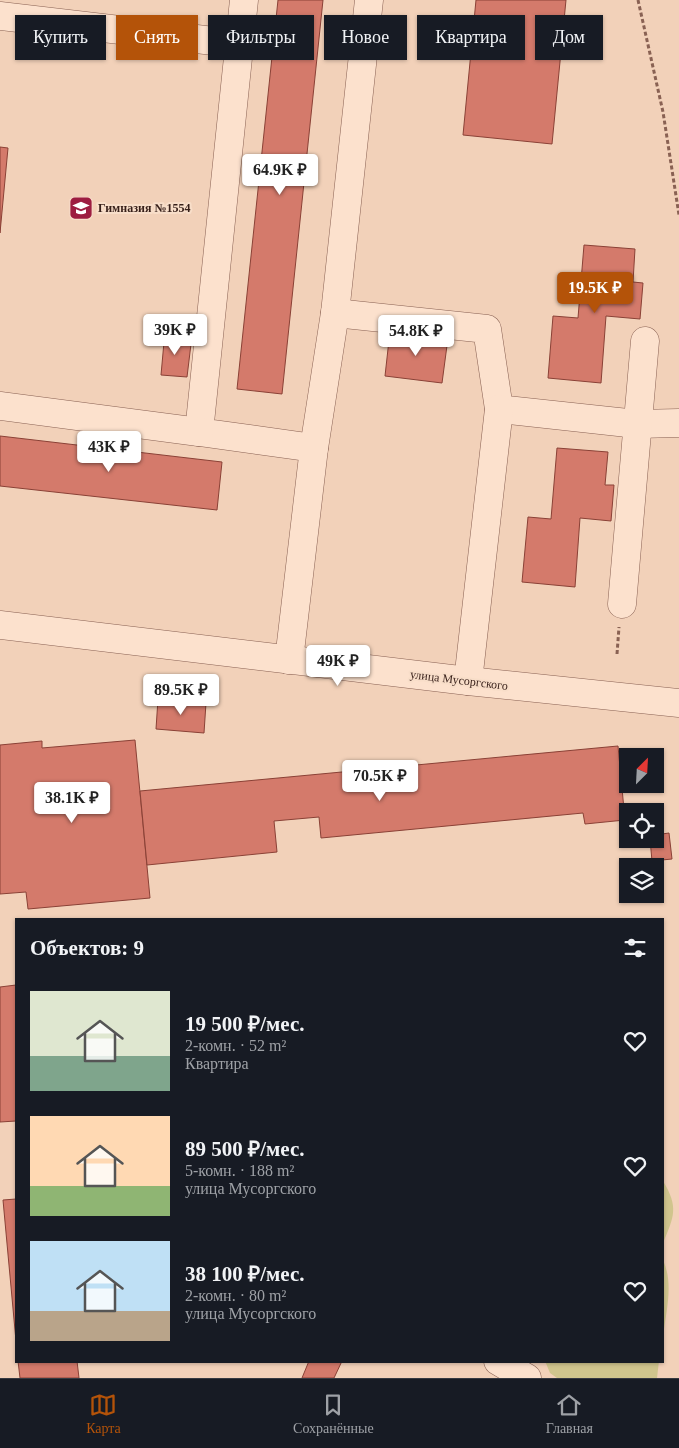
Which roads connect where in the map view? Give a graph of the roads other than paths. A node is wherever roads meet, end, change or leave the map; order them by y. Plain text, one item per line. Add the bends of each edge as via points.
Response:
1 (244, 0) edge
2 (370, 0) edge
3 (242, 15) edge
4 (0, 16) edge
5 (208, 40) edge
6 (237, 60) edge
7 (335, 313) junction
8 (645, 341) dead end
9 (0, 406) edge
10 (499, 409) junction
11 (679, 423) edge
12 (637, 424) junction
13 (199, 432) junction
14 (314, 448) junction
15 (622, 604) dead end
16 (0, 625) edge
17 (289, 660) junction
18 (468, 681) junction
19 (679, 703) edge

1 - 3 street
2 - 7 street
4 - 5 street
6 - 13 street
7 - 10 street via 487,329
7 - 14 street
8 - 12 street
9 - 13 street
10 - 12 street
10 - 18 street
11 - 12 street
12 - 15 street
13 - 14 street
14 - 17 street
16 - 17 street, улица Мусоргского
17 - 18 street, улица Мусоргского
18 - 19 street, улица Мусоргского

